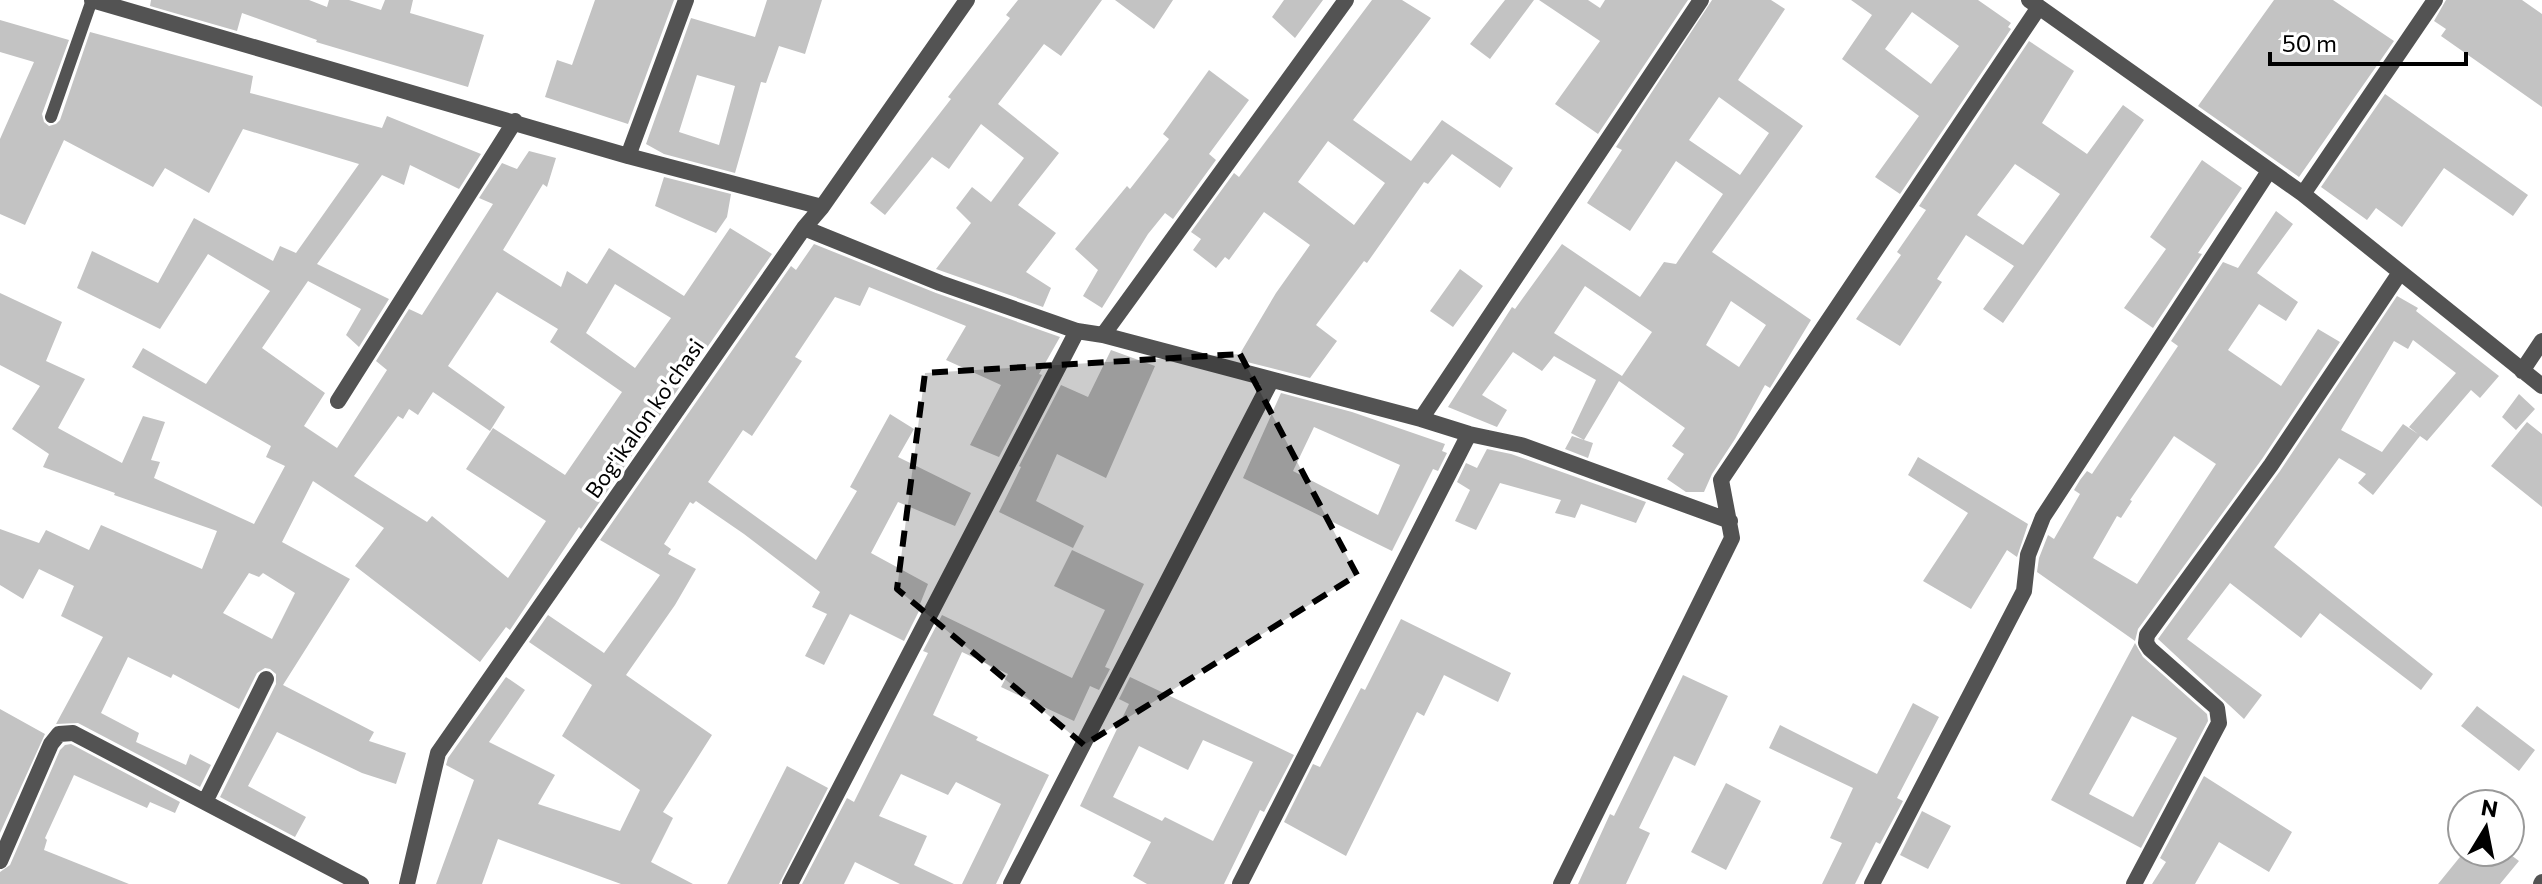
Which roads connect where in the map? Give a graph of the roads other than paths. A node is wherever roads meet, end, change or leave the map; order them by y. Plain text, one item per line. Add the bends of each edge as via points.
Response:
1 (92, 0) edge
2 (686, 0) edge
3 (967, 0) edge
4 (1346, 0) edge
5 (1701, 0) edge
6 (2435, 0) edge
7 (2034, 4) edge
8 (51, 117) dead end
9 (515, 121) junction
10 (628, 156) junction
11 (2269, 171) junction
12 (2303, 194) junction
13 (822, 207) junction
14 (804, 228) junction
15 (2399, 274) junction
16 (1077, 331) junction
17 (1103, 335) junction
18 (2542, 341) edge
19 (2522, 371) junction
20 (1271, 381) junction
21 (2542, 386) edge
22 (338, 401) dead end
23 (1421, 419) junction
24 (1469, 434) junction
25 (1730, 521) junction
26 (266, 679) dead end
27 (205, 802) junction
28 (0, 861) edge
29 (361, 884) edge
30 (407, 884) edge
31 (790, 884) edge
32 (1011, 884) edge
33 (1240, 884) edge
34 (1561, 884) edge
35 (1872, 884) edge
36 (2134, 884) edge

1 - 8 lane
1 - 9 street
2 - 10 street
3 - 13 street, Bog'ikalon ko'chasi
4 - 17 street
5 - 23 street
6 - 12 street
7 - 11 street
7 - 25 street via 1721,480
9 - 10 street
9 - 22 street
10 - 13 street
11 - 12 street
11 - 35 street via 2043,517 2028,555 2024,591
12 - 15 street
13 - 14 street, Bog'ikalon ko'chasi
14 - 16 street
14 - 30 street, Bog'ikalon ko'chasi via 438,753
15 - 19 street
15 - 36 street via 2271,465 2147,635 2150,649 2220,715
16 - 17 street
16 - 31 street
17 - 20 street
18 - 19 street
19 - 21 street
20 - 23 street
20 - 32 street
23 - 24 street
24 - 25 street via 1521,445
24 - 33 street
25 - 34 street via 1732,538
26 - 27 street
27 - 28 street via 73,733 59,734
27 - 29 street

